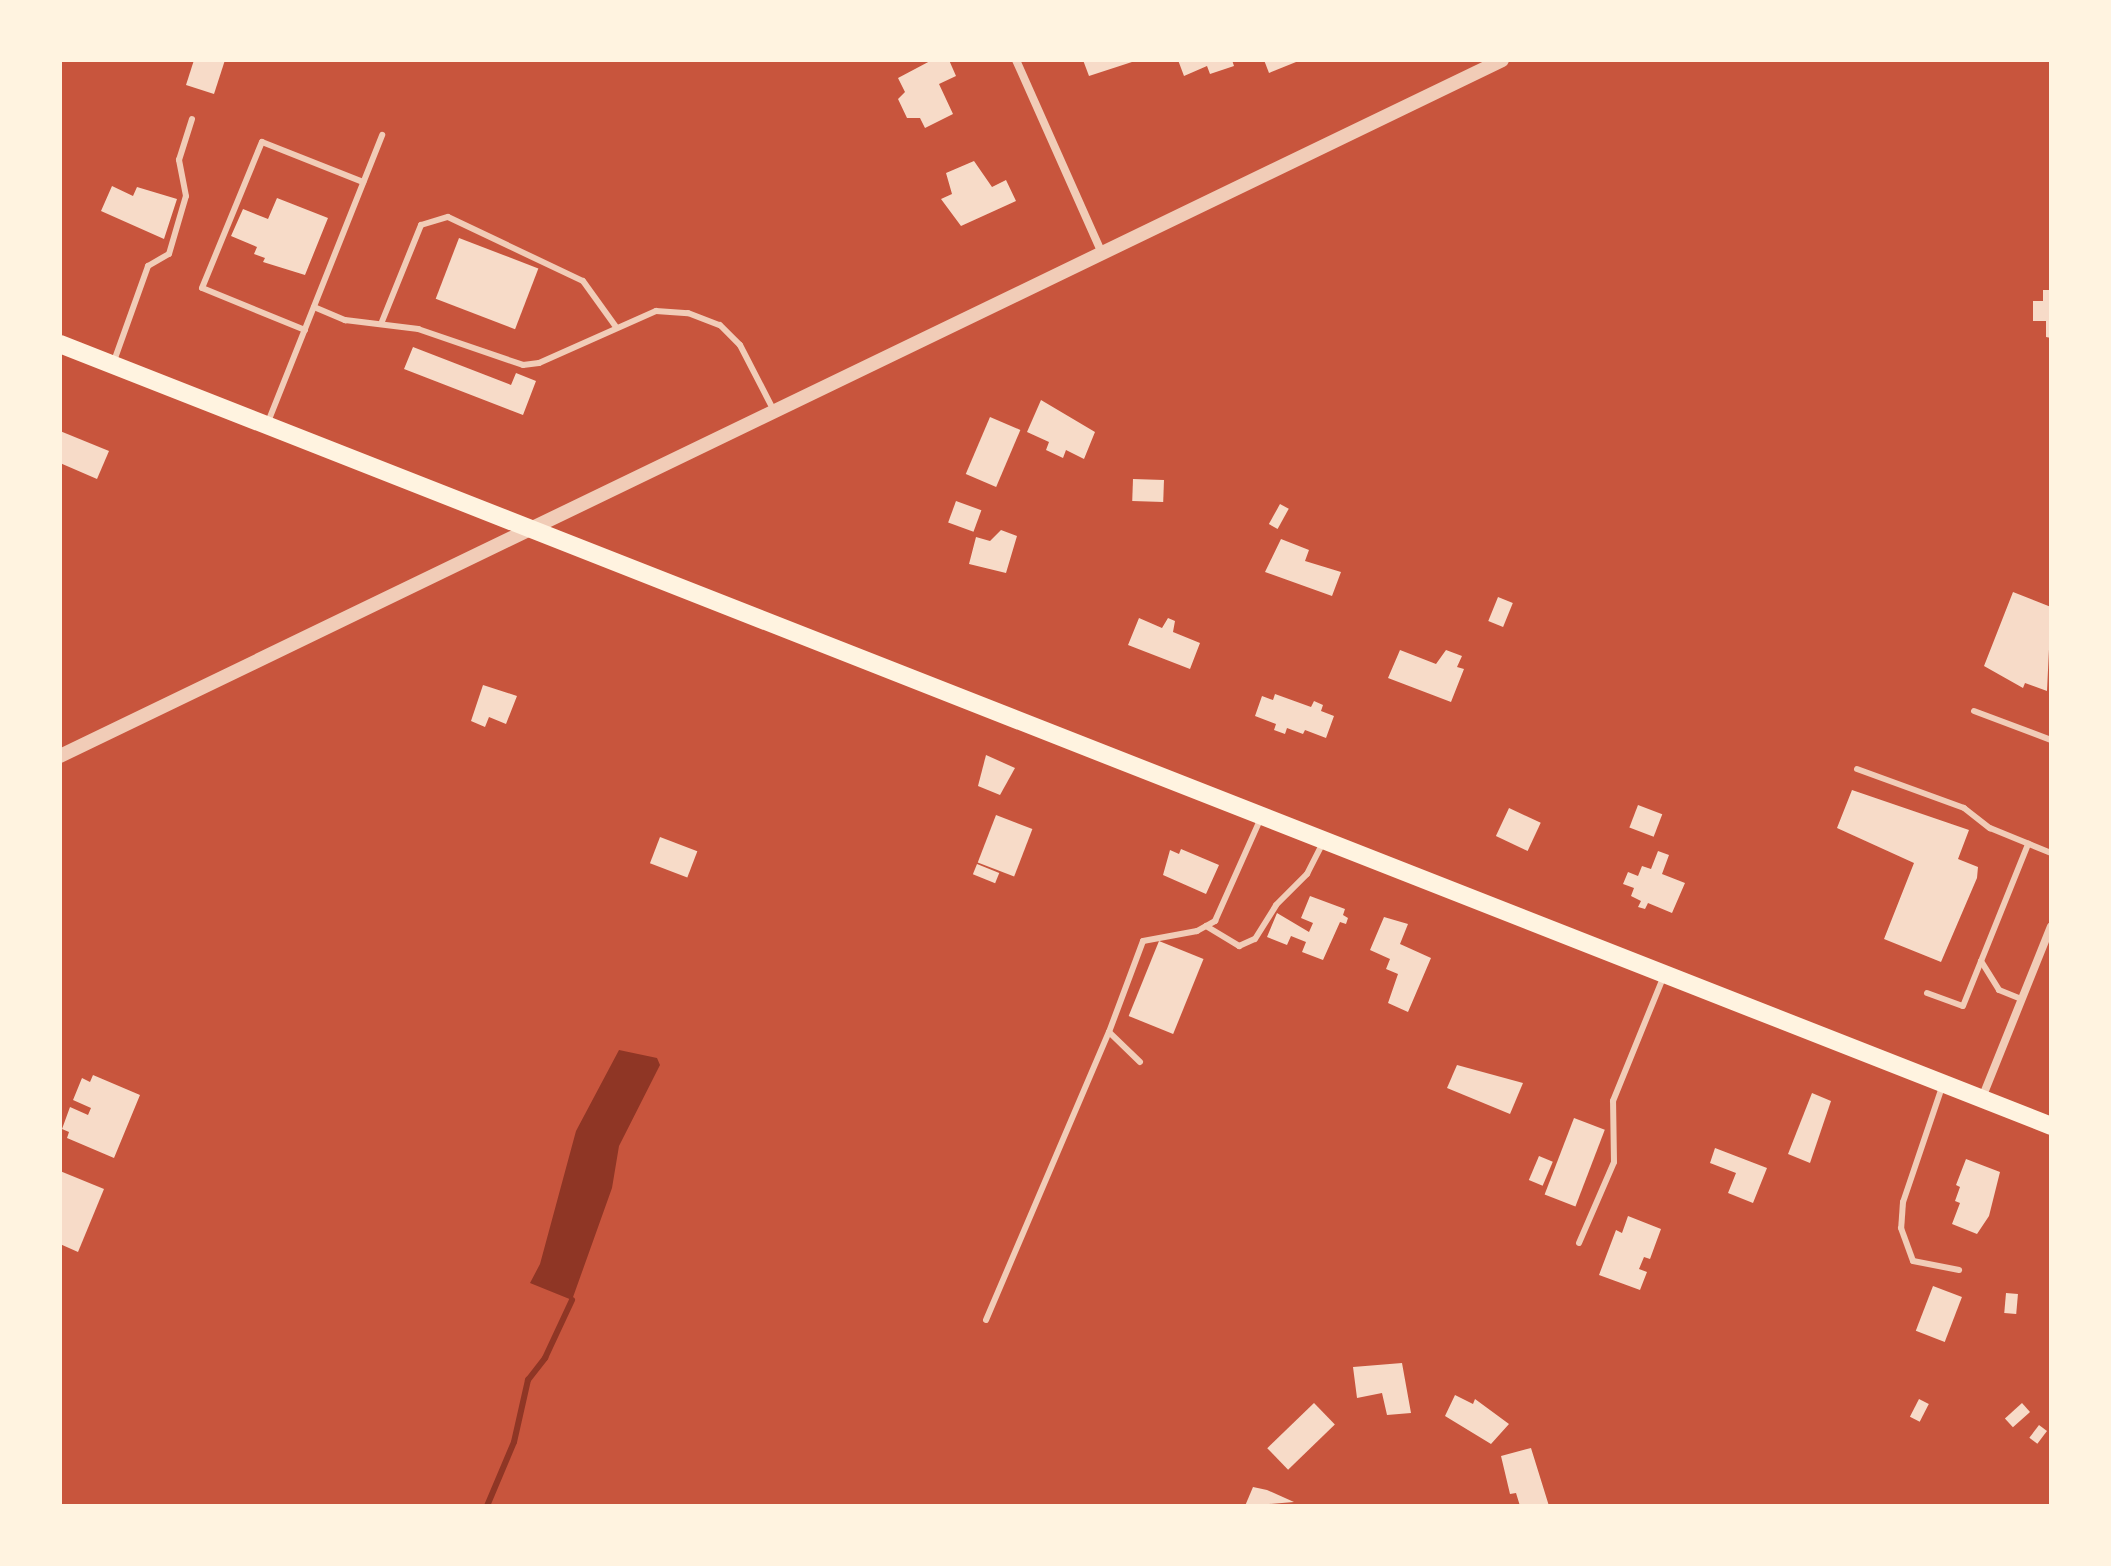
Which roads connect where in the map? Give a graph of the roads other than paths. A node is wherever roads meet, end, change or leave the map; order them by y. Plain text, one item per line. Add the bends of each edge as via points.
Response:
1 (1016, 60) edge
2 (1502, 60) edge
3 (192, 119) dead end
4 (382, 135) dead end
5 (363, 182) junction
6 (1102, 253) junction
7 (314, 307) junction
8 (381, 324) junction
9 (616, 327) junction
10 (305, 330) junction
11 (60, 344) edge
12 (113, 365) junction
13 (774, 411) junction
14 (267, 426) junction
15 (530, 529) junction
16 (1974, 711) dead end
17 (2051, 740) edge
18 (60, 756) edge
19 (1857, 769) dead end
20 (1262, 816) junction
21 (1324, 841) junction
22 (2028, 844) junction
23 (2051, 853) edge
24 (1206, 926) junction
25 (2051, 926) edge
26 (1981, 961) junction
27 (1665, 975) junction
28 (1927, 993) dead end
29 (2021, 999) junction
30 (1109, 1032) junction
31 (1140, 1062) dead end
32 (1943, 1084) junction
33 (1982, 1099) junction
34 (2051, 1126) edge
35 (1579, 1243) dead end
36 (1959, 1270) dead end
37 (986, 1320) dead end

1 - 6 street
2 - 6 street
3 - 12 lane via 179,160 186,196 169,254 144,274
4 - 5 lane
5 - 7 lane
5 - 10 lane via 262,142 202,288
6 - 13 street
7 - 8 lane via 345,320
7 - 10 lane
8 - 9 lane via 418,329 523,365 539,363
8 - 9 lane via 421,225 448,217 583,281
9 - 13 lane via 656,311 688,313 720,325 740,345
10 - 14 lane
11 - 12 main road
12 - 14 main road
13 - 15 street
14 - 15 main road
15 - 18 street
15 - 20 main road
16 - 17 lane
19 - 22 lane via 1964,808 1990,828
20 - 21 main road
20 - 24 lane via 1220,911
21 - 24 lane via 1307,874 1276,905 1255,939 1239,946
21 - 27 main road
22 - 23 lane
22 - 26 lane
24 - 30 lane via 1143,941
25 - 29 street
26 - 28 lane via 1963,1006
26 - 29 lane via 1999,990
27 - 32 main road
27 - 35 lane via 1613,1101 1614,1162
29 - 33 street
30 - 31 lane
30 - 37 lane
32 - 33 main road
32 - 36 lane via 1903,1202 1901,1228 1913,1261
33 - 34 main road

